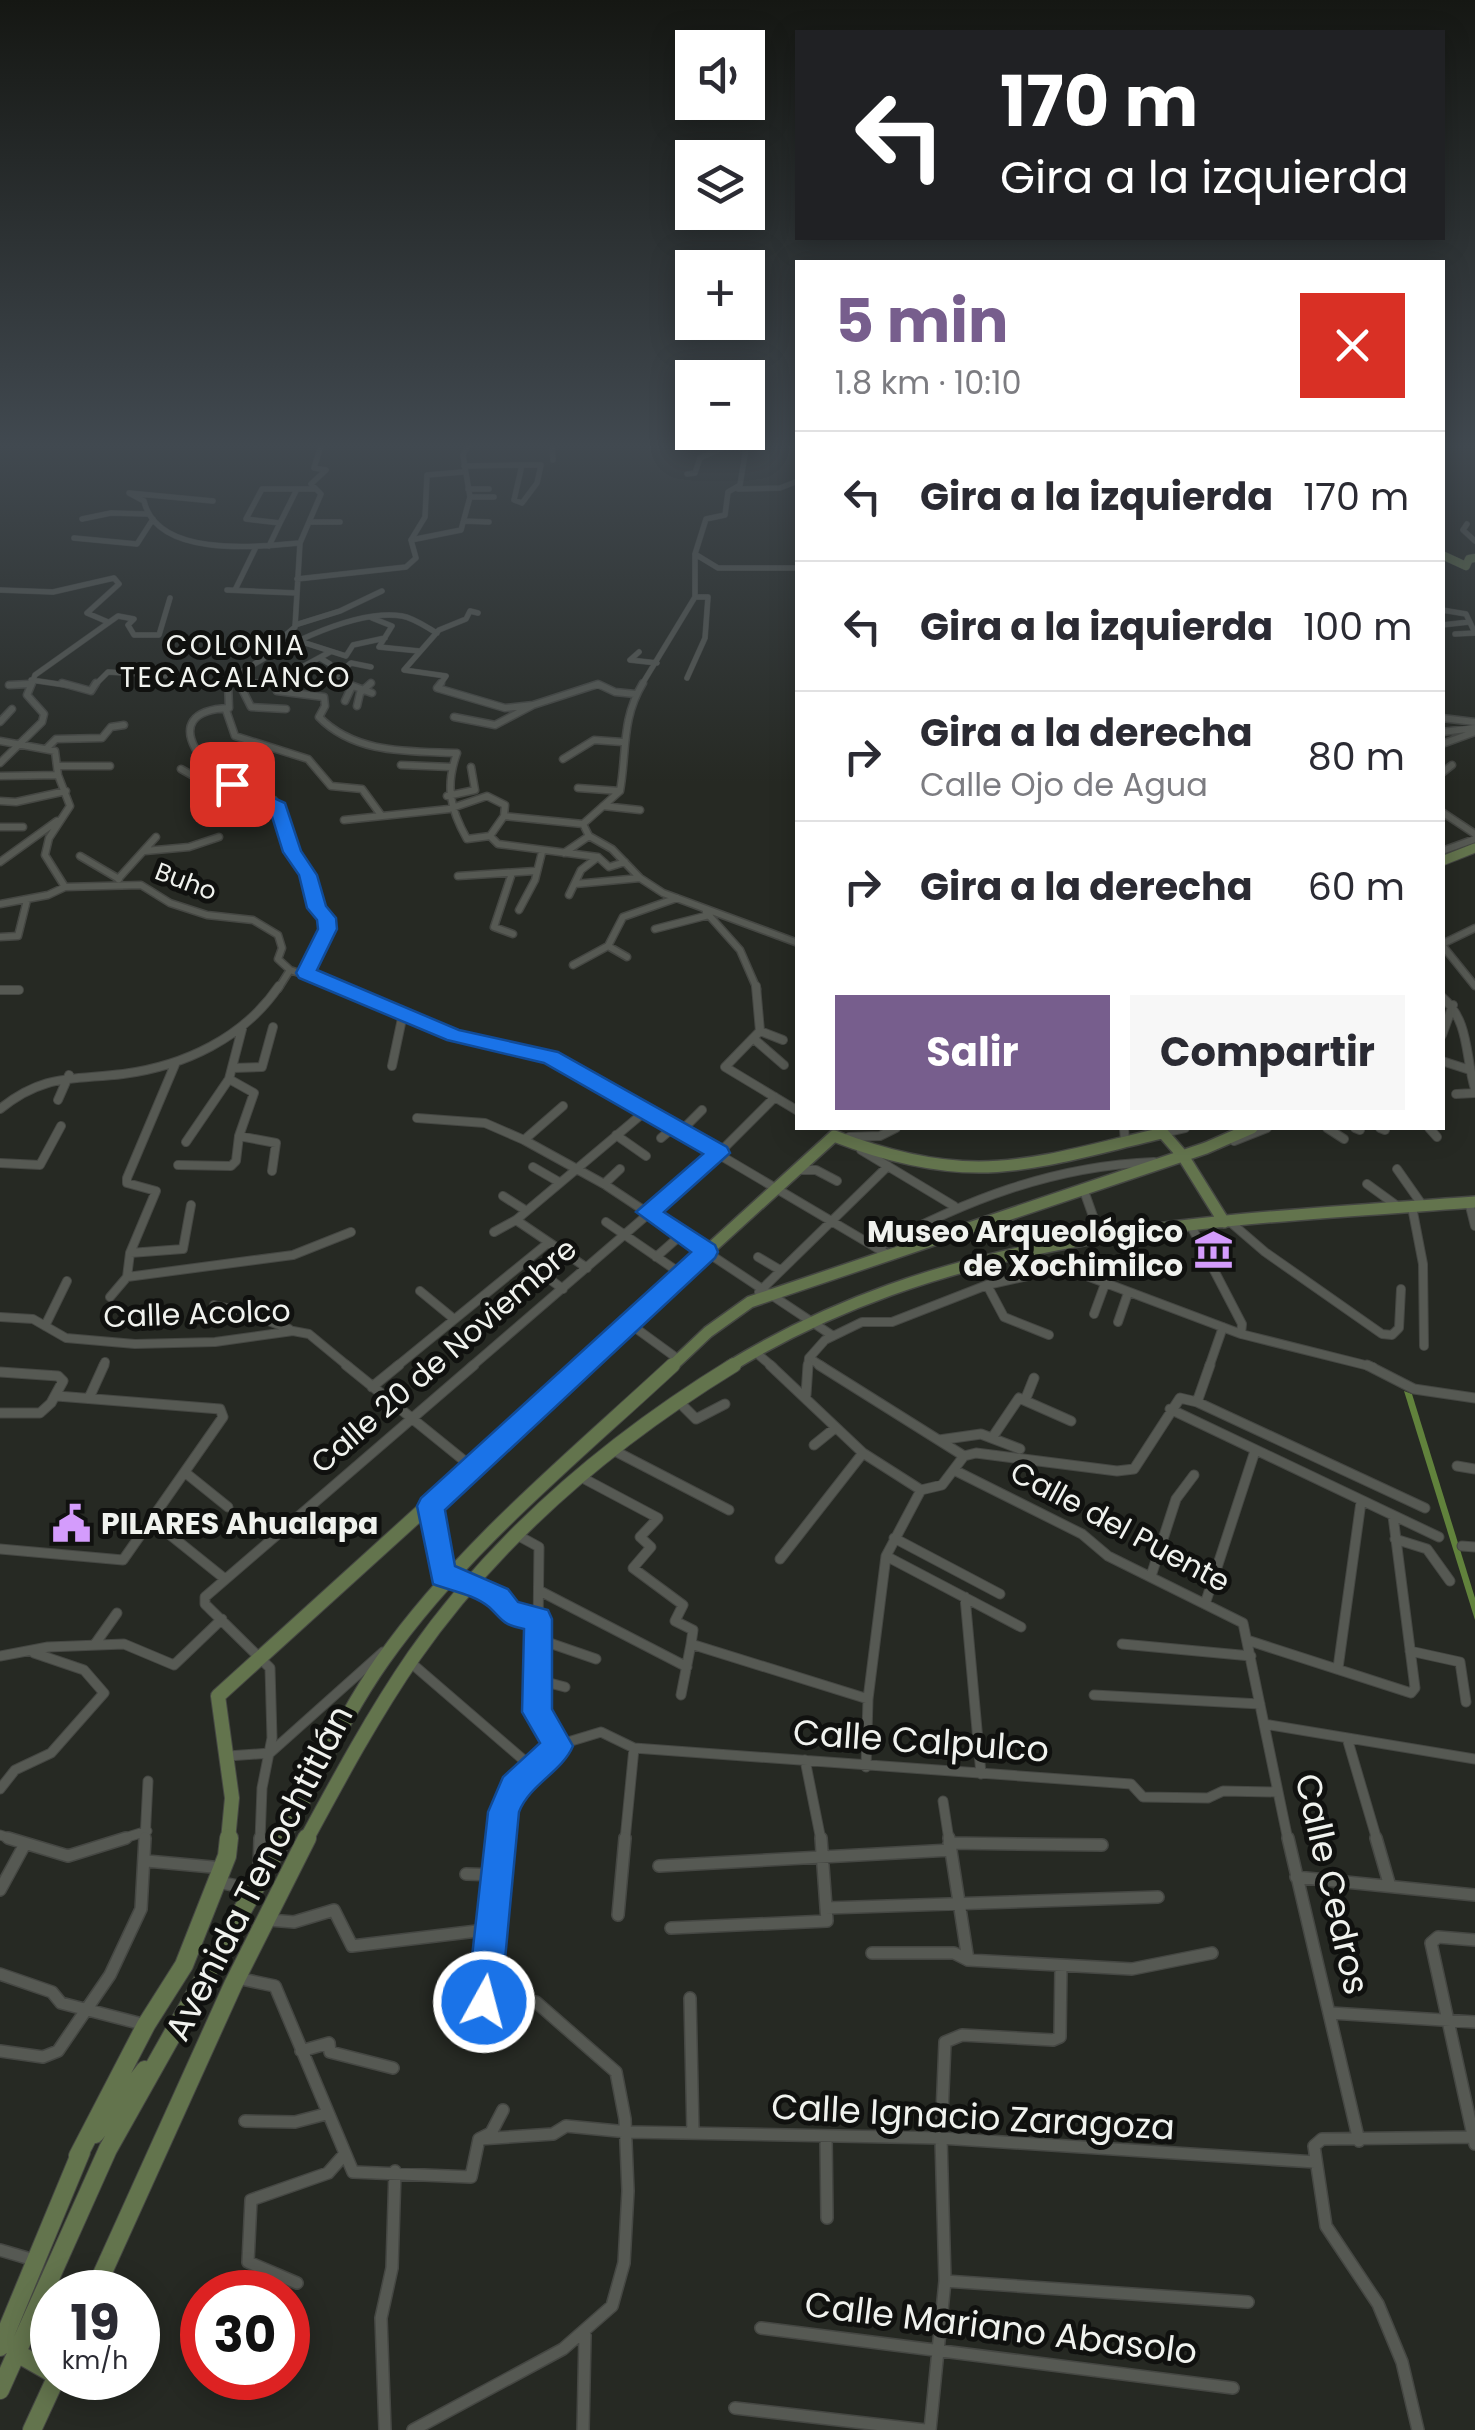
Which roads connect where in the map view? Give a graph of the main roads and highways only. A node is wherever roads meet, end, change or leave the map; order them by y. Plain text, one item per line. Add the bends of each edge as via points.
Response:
1 (1445, 556) edge
2 (1475, 558) edge
3 (1475, 848) edge
4 (1445, 860) edge
5 (1247, 1130) edge
6 (828, 1132) edge
7 (1183, 1156) junction
8 (1472, 1202) edge
9 (1226, 1222) junction
10 (634, 1400) junction
11 (651, 1414) junction
12 (613, 1421) junction
13 (628, 1432) junction
14 (413, 1626) junction
15 (432, 1631) junction
16 (168, 2040) junction
17 (78, 2156) junction
18 (104, 2270) edge
19 (8, 2350) edge
20 (30, 2362) edge
21 (0, 2390) edge
22 (44, 2400) edge
23 (32, 2430) edge

1 - 2 main road via 1466,566
3 - 4 main road
5 - 7 main road
6 - 7 main road via 852,1146 978,1167 1163,1133
6 - 17 main road via 800,1170 216,1700 228,1756 231,1831 220,1875 184,1965
7 - 9 main road
7 - 10 main road via 891,1257 767,1292 732,1312
8 - 9 main road, Avenida Tenochtitlán
9 - 11 main road, Avenida Tenochtitlán via 1100,1236 906,1282 811,1321
10 - 11 main road
10 - 12 main road
11 - 13 main road, Avenida Tenochtitlán
12 - 13 main road
12 - 14 main road via 450,1580
13 - 15 main road, Avenida Tenochtitlán via 517,1534
14 - 15 main road
14 - 16 main road via 384,1660
15 - 18 main road, Avenida Tenochtitlán via 377,1712 264,1920
16 - 17 main road
16 - 19 main road
17 - 19 main road
19 - 20 main road
19 - 21 main road
22 - 23 main road

